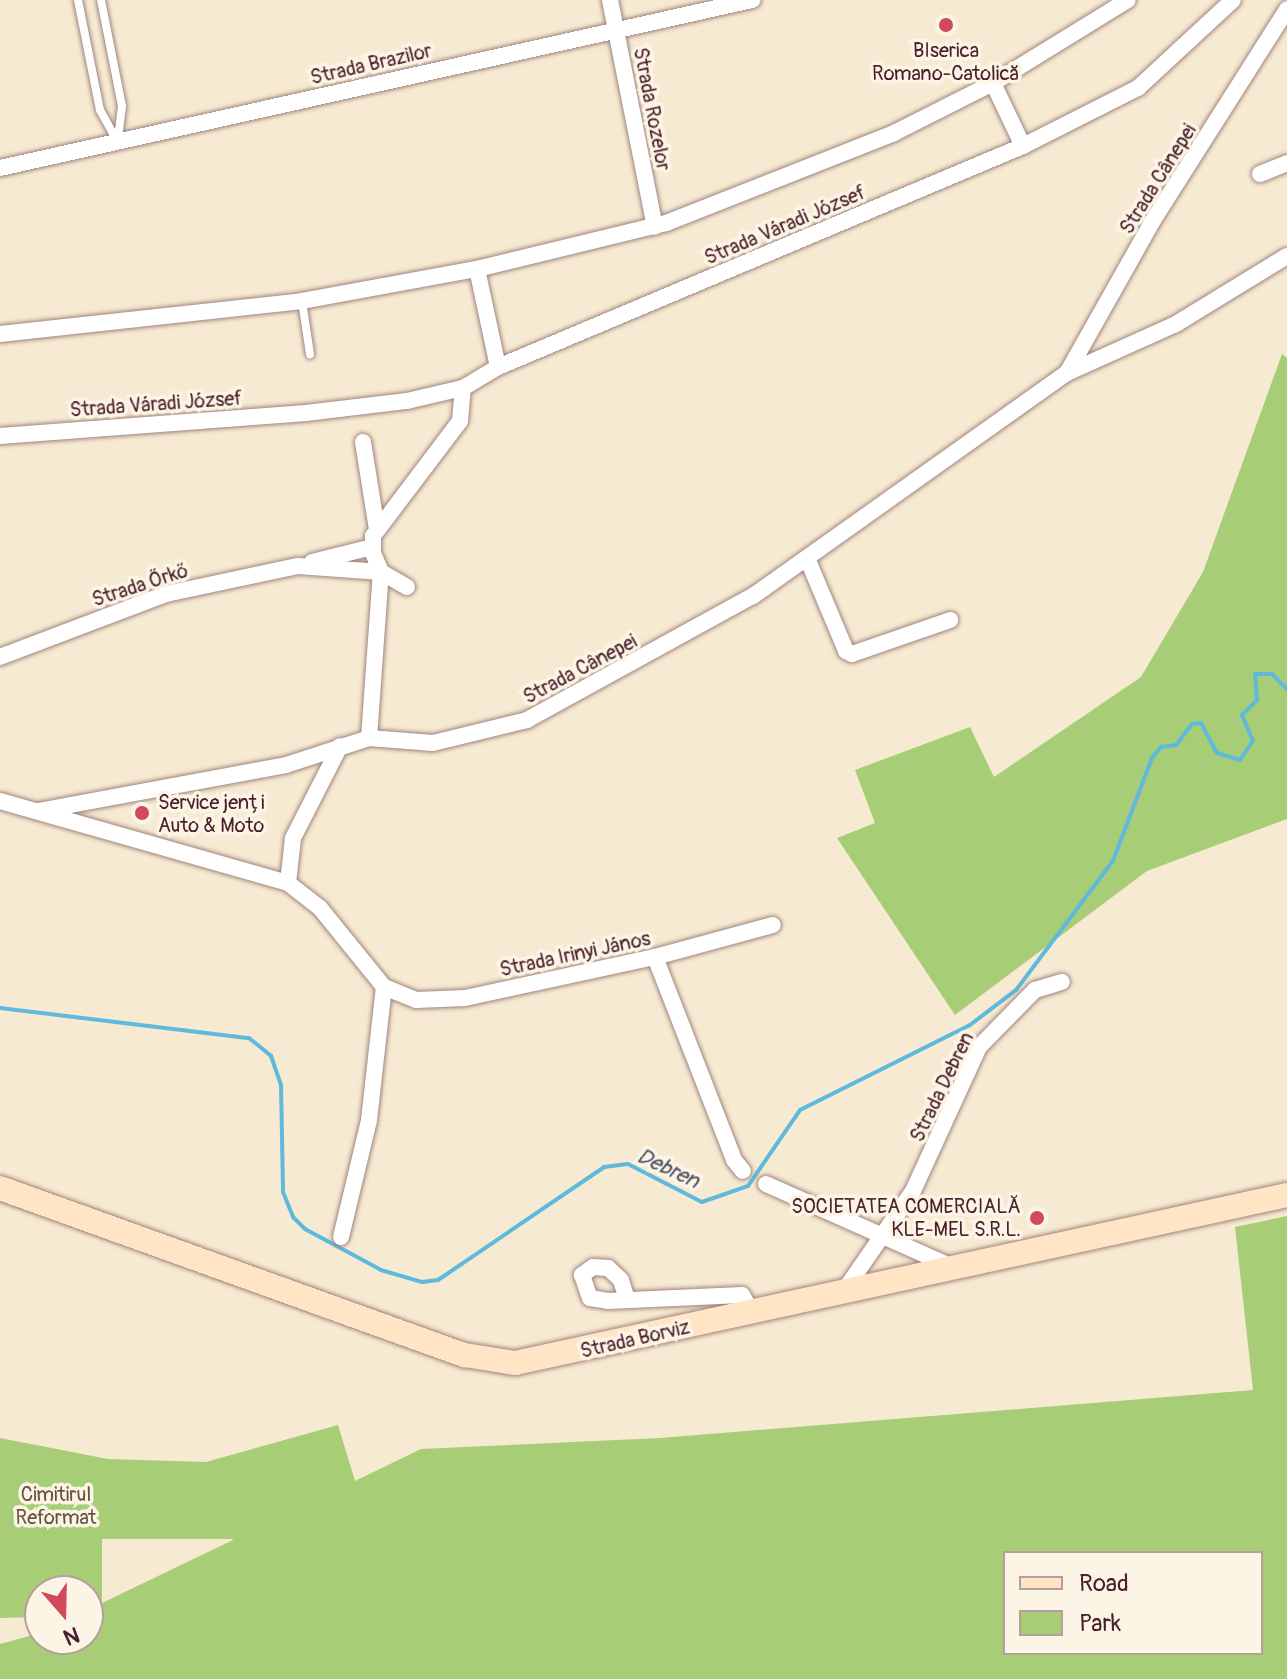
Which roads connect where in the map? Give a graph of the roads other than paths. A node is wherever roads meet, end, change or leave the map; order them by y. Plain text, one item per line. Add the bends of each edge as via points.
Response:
1 (78, 0) edge
2 (101, 0) edge
3 (610, 0) edge
4 (752, 0) edge
5 (1233, 0) edge
6 (1130, 1) edge
7 (1287, 9) edge
8 (616, 29) junction
9 (993, 83) junction
10 (118, 142) junction
11 (1023, 146) junction
12 (1287, 163) edge
13 (0, 168) edge
14 (1260, 174) dead end
15 (655, 227) junction
16 (1287, 256) edge
17 (477, 269) junction
18 (302, 301) junction
19 (0, 334) edge
20 (310, 354) dead end
21 (498, 367) junction
22 (1067, 373) junction
23 (463, 388) junction
24 (0, 436) edge
25 (363, 442) dead end
26 (377, 529) junction
27 (372, 547) junction
28 (807, 558) junction
29 (298, 566) junction
30 (381, 572) junction
31 (407, 587) dead end
32 (950, 620) dead end
33 (0, 657) edge
34 (369, 738) junction
35 (340, 746) junction
36 (0, 801) edge
37 (38, 811) junction
38 (288, 883) junction
39 (773, 925) dead end
40 (655, 957) junction
41 (1062, 982) dead end
42 (384, 987) junction
43 (743, 1171) dead end
44 (766, 1184) dead end
45 (0, 1188) edge
46 (1287, 1195) edge
47 (341, 1237) dead end
48 (884, 1238) junction
49 (955, 1268) junction
50 (844, 1291) junction
51 (627, 1299) dead end
52 (752, 1312) junction

1 - 10 lane via 100,110
2 - 10 lane via 122,106
3 - 8 street, Strada Rozelor
4 - 8 street, Strada Brazilor
5 - 11 street, Strada Váradi József via 1138,88
6 - 9 street, Strada Váradi József
7 - 22 street, Strada Cânepei via 1152,222
8 - 10 street, Strada Brazilor
8 - 15 street, Strada Rozelor
9 - 11 street
9 - 15 street, Strada Váradi József via 858,150
10 - 13 street, Strada Brazilor
11 - 21 street, Strada Váradi József
12 - 14 street
15 - 17 street, Strada Váradi József
16 - 22 street, Strada Cânepei via 1176,324
17 - 18 street, Strada Váradi József
17 - 21 street
18 - 19 street, Strada Váradi József
18 - 20 lane
21 - 23 street, Strada Váradi József
22 - 28 street, Strada Cânepei
23 - 24 street, Strada Váradi József via 407,401 306,413
23 - 26 street via 460,421
25 - 26 street
26 - 27 street
27 - 29 street, Strada Őrkő
27 - 30 street
28 - 32 street via 846,651 852,654
28 - 34 street, Strada Cânepei via 753,596 527,720 433,743
29 - 30 street, Strada Őrkő
29 - 33 street, Strada Őrkő via 166,594
30 - 31 street, Strada Őrkő
30 - 34 street
34 - 35 street, Strada Cânepei
35 - 37 street, Strada Cânepei via 274,768
35 - 38 street via 293,838
36 - 37 street
37 - 38 street via 170,854
38 - 42 street via 320,908
39 - 40 street, Strada Irinyi János
40 - 42 street, Strada Irinyi János via 444,1001 416,1000
40 - 43 street via 734,1160
41 - 48 street, Strada Debren via 1035,990 979,1047 954,1110
42 - 47 street via 369,1120
44 - 48 street
45 - 52 main road, Strada Borviz via 489,1360 541,1360
46 - 49 main road, Strada Borviz
48 - 49 street
48 - 50 street, Strada Debren
49 - 50 main road, Strada Borviz
50 - 52 main road, Strada Borviz
51 - 52 street via 742,1295

